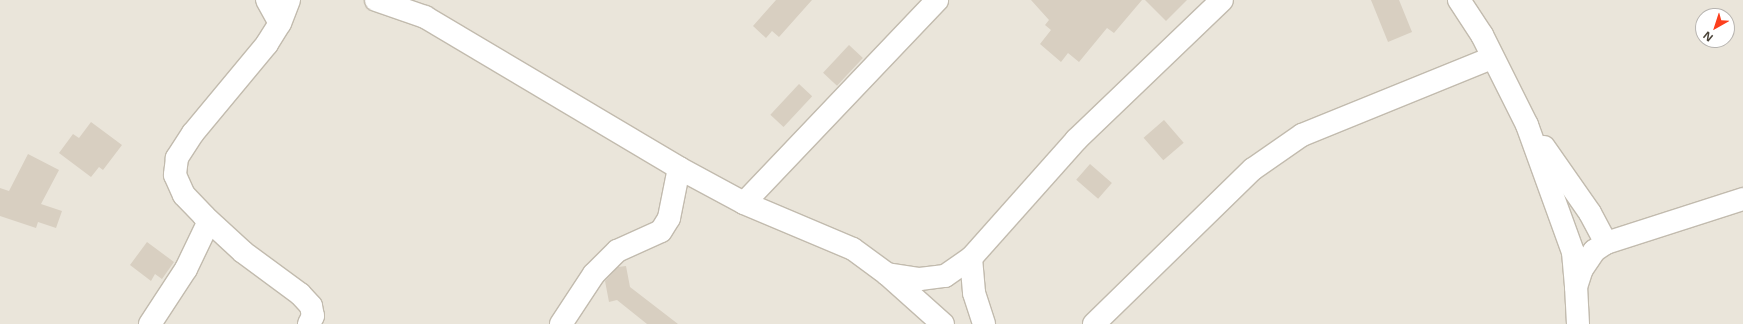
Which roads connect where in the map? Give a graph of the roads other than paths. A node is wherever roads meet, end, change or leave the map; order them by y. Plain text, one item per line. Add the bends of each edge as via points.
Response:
1 (267, 0) edge
2 (289, 0) edge
3 (376, 0) edge
4 (938, 0) edge
5 (1222, 0) edge
6 (1459, 0) edge
7 (280, 23) junction
8 (1492, 58) junction
9 (1528, 125) junction
10 (679, 168) junction
11 (1743, 199) edge
12 (744, 203) junction
13 (209, 221) junction
14 (1606, 243) junction
15 (971, 258) junction
16 (887, 274) junction
17 (1576, 287) junction
18 (150, 324) edge
19 (309, 324) edge
20 (561, 324) edge
21 (944, 324) edge
22 (984, 324) edge
23 (1094, 324) edge
24 (1578, 324) edge

1 - 7 street
2 - 7 street
3 - 10 street via 425,17
4 - 12 street
5 - 15 street via 1076,140
6 - 8 street via 1482,35
7 - 13 street via 267,44 193,133 177,158 175,175 184,195
8 - 9 street
8 - 23 street via 1302,135 1253,169
9 - 14 street via 1590,213
9 - 17 street via 1573,252
10 - 12 street
10 - 20 street via 669,218 661,231 618,251 594,274
11 - 14 street
12 - 16 street via 853,249
13 - 18 street via 186,269
13 - 19 street via 243,252 300,294 311,306 312,316
14 - 17 street via 1594,251 1582,269
15 - 16 street via 945,276 920,279
15 - 22 street via 974,293
16 - 21 street
17 - 24 street

